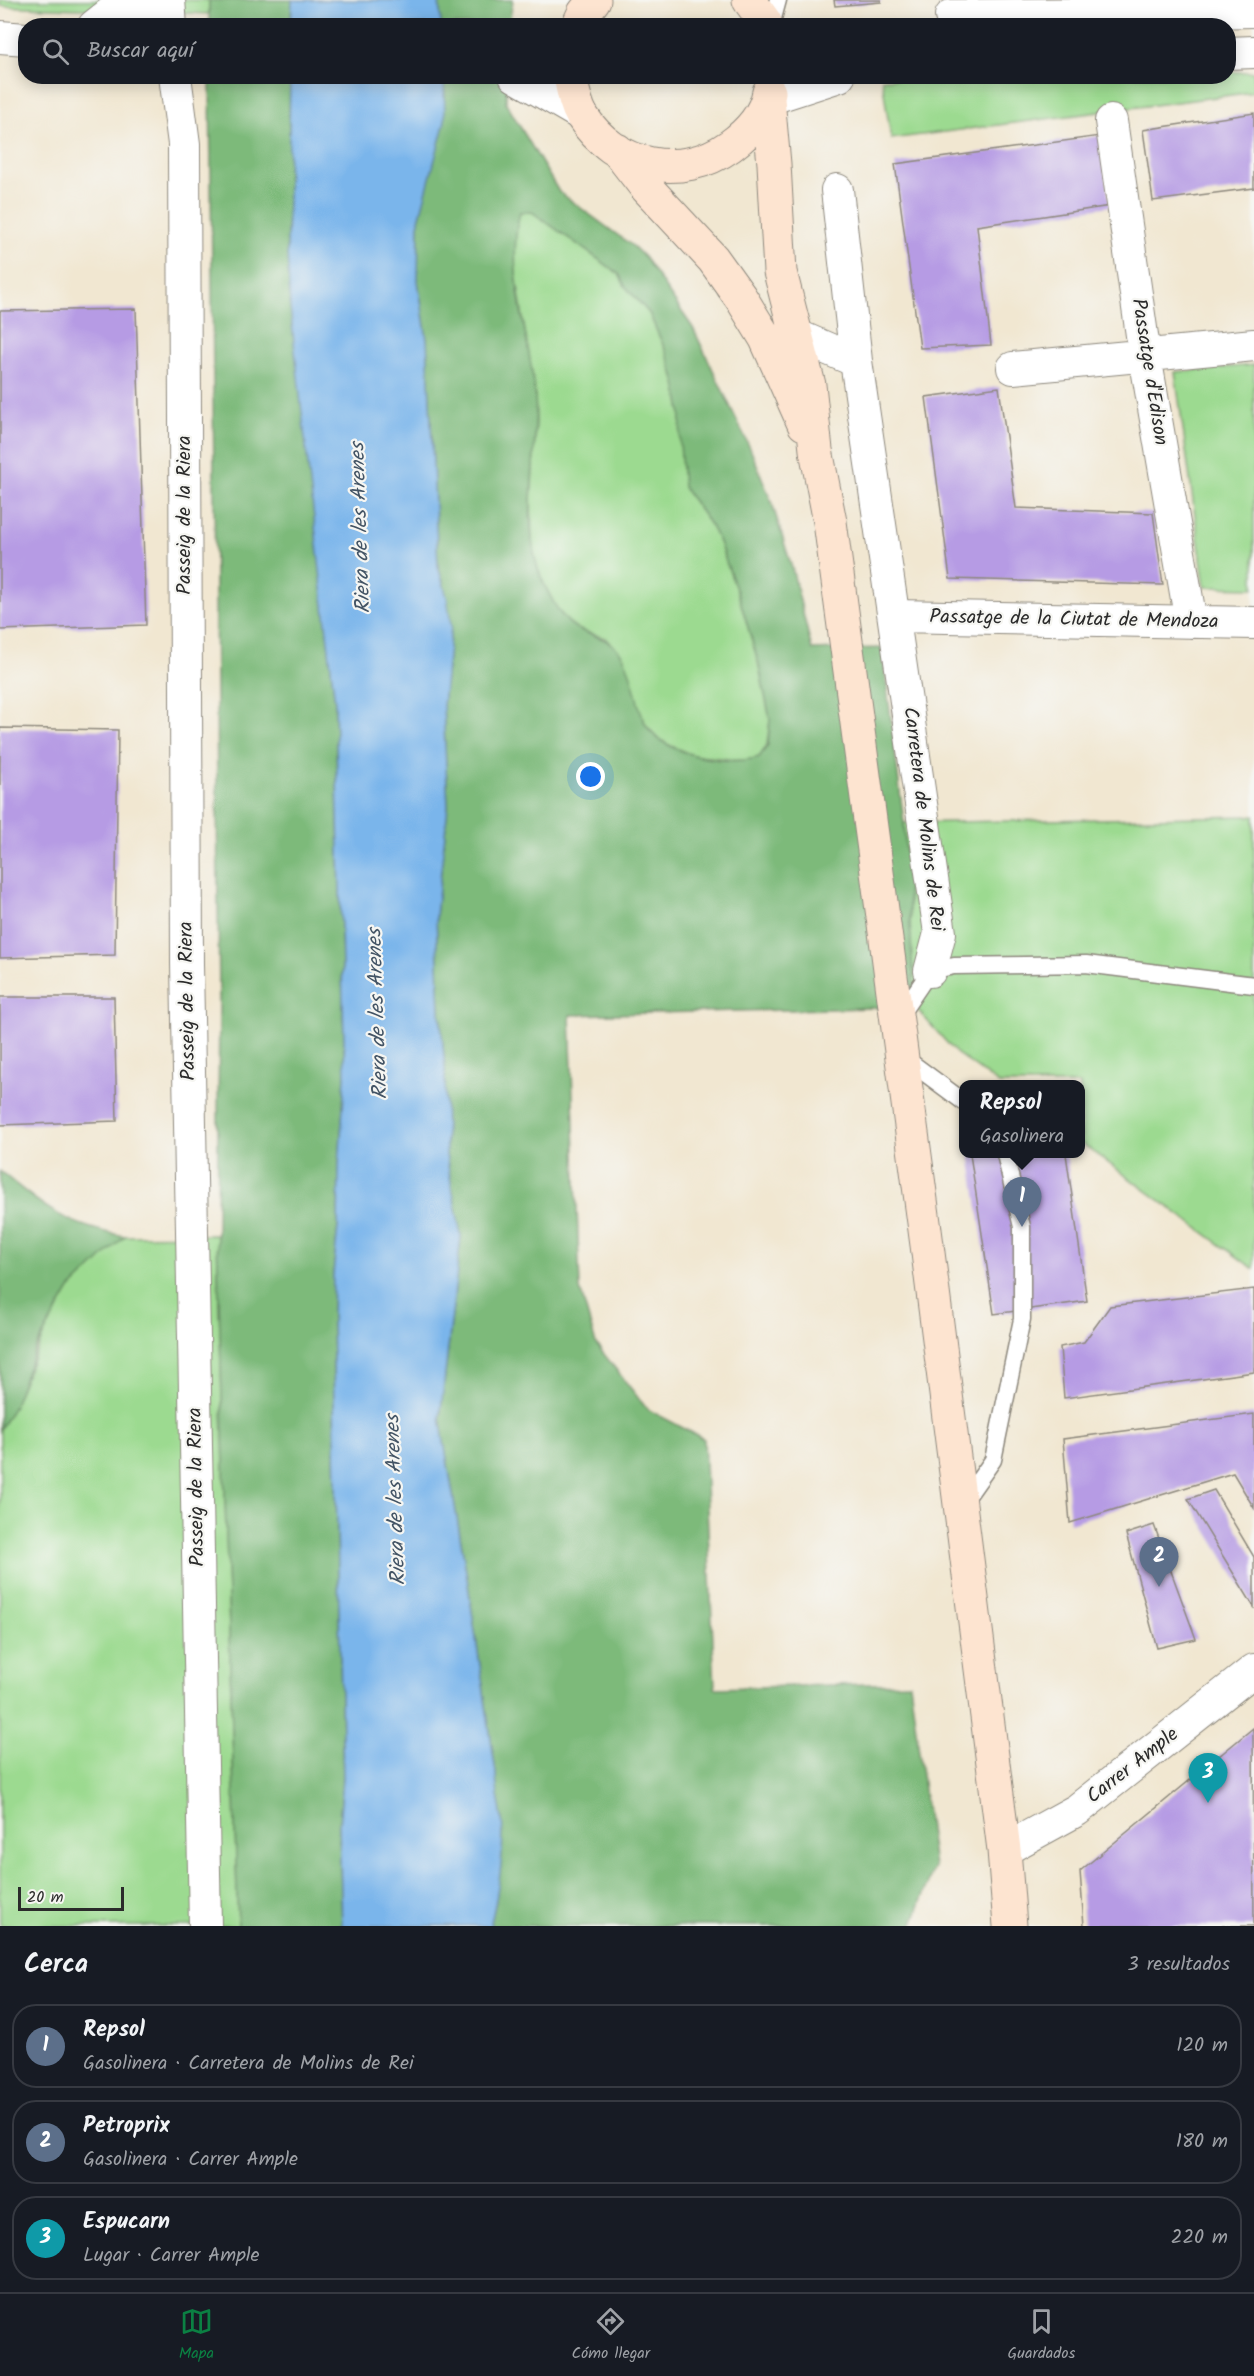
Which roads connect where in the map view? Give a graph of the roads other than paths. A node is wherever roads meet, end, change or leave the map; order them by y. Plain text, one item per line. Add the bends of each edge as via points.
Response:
1 (127, 0) edge
2 (142, 0) edge
3 (169, 0) edge
4 (594, 0) edge
5 (1100, 7) edge
6 (1254, 11) edge
7 (951, 16) dead end
8 (104, 18) edge
9 (142, 18) edge
10 (170, 18) edge
11 (582, 18) edge
12 (0, 37) edge
13 (18, 38) edge
14 (1254, 52) edge
15 (1236, 53) edge
16 (176, 84) edge
17 (529, 84) edge
18 (572, 84) edge
19 (793, 84) edge
20 (770, 88) edge
21 (582, 115) junction
22 (1111, 121) dead end
23 (617, 150) junction
24 (837, 190) dead end
25 (798, 336) junction
26 (1254, 345) edge
27 (1145, 356) junction
28 (856, 361) junction
29 (1013, 368) dead end
30 (816, 450) junction
31 (895, 616) junction
32 (1191, 622) junction
33 (1254, 624) edge
34 (930, 970) junction
35 (1254, 985) edge
36 (897, 1019) junction
37 (901, 1055) junction
38 (959, 1099) edge
39 (1006, 1158) edge
40 (960, 1507) junction
41 (1254, 1670) edge
42 (1004, 1850) junction
43 (205, 1926) edge
44 (1010, 1926) edge

1 - 8 street
2 - 9 street
3 - 10 street
4 - 11 main road
5 - 6 street
5 - 7 street
12 - 13 street
14 - 15 street
16 - 43 street, Passeig de la Riera via 184,144 187,964
17 - 21 street
18 - 21 main road
19 - 20 street
20 - 23 main road via 757,120 744,136 715,157 669,166 647,164
20 - 25 main road via 780,272
21 - 23 main road
22 - 27 street, Passatge d'Edison
23 - 30 main road via 713,259 741,298 766,339
24 - 28 street, Carretera de Molins de Rei
25 - 28 street
25 - 30 main road via 809,385
26 - 27 street
27 - 29 street
27 - 32 street, Passatge d'Edison
28 - 31 street, Carretera de Molins de Rei
30 - 36 main road via 830,522
31 - 32 street, Passatge de la Ciutat de Mendoza
31 - 34 street, Carretera de Molins de Rei via 940,933
32 - 33 street, Passatge de la Ciutat de Mendoza
34 - 35 lane via 954,966 1086,964
34 - 36 lane, Carretera de Molins de Rei
36 - 37 main road
37 - 38 lane
37 - 40 main road
39 - 40 lane via 1022,1227 1022,1319 993,1460
40 - 42 main road
41 - 42 street, Carrer Ample via 1077,1810
42 - 44 main road

